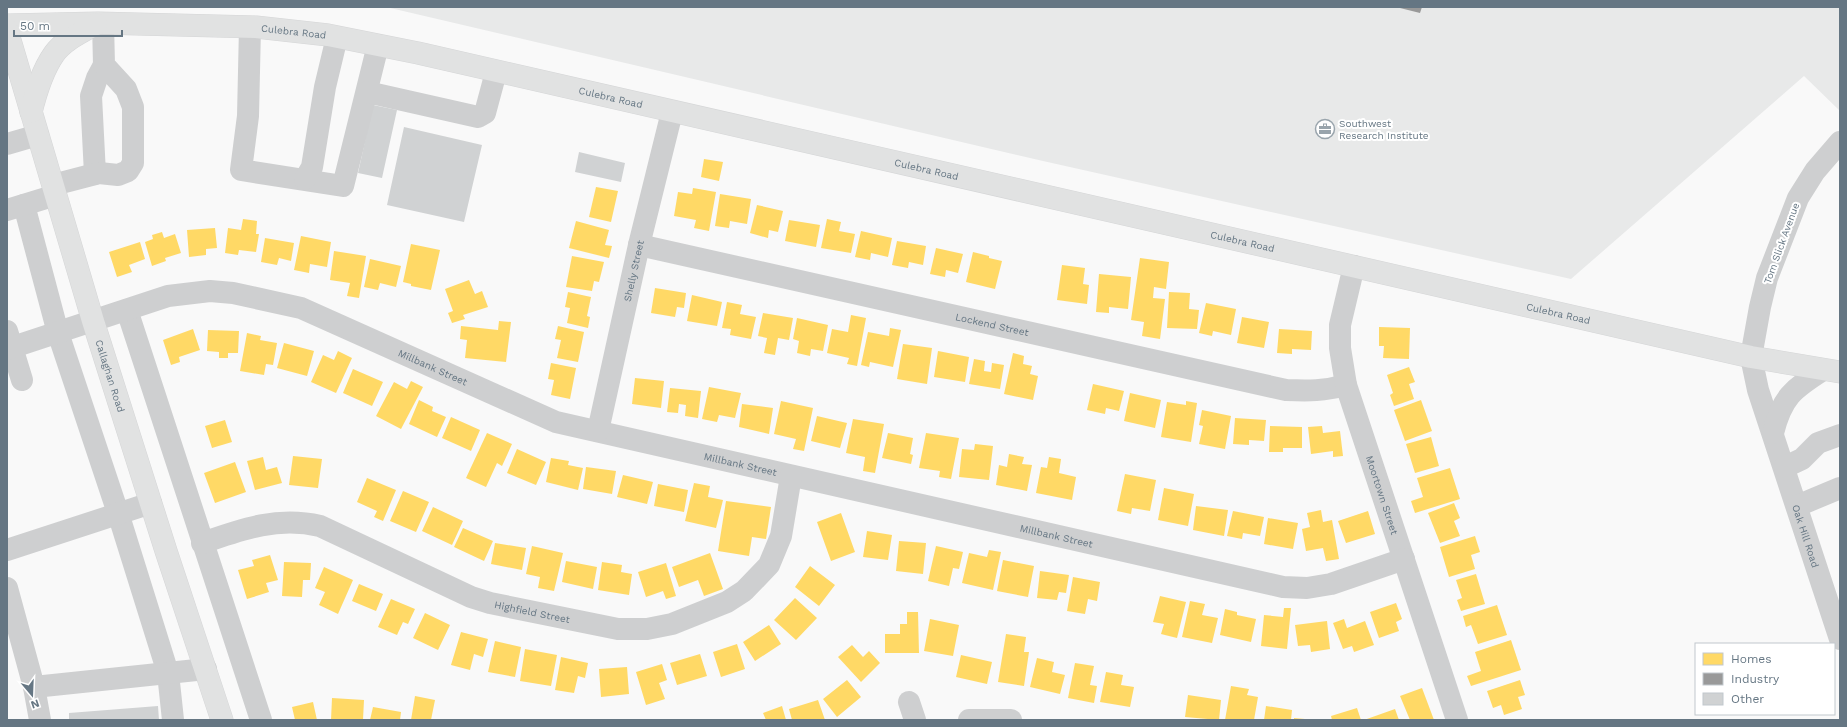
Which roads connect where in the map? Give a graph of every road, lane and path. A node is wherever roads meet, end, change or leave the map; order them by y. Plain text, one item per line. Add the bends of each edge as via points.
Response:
1 (7, 7) edge
2 (68, 7) edge
3 (7, 10) edge
4 (100, 23) junction
5 (7, 25) edge
6 (250, 27) junction
7 (7, 30) edge
8 (337, 37) junction
9 (378, 45) junction
10 (104, 65) junction
11 (496, 72) junction
12 (7, 80) edge
13 (367, 92) junction
14 (31, 112) junction
15 (672, 112) junction
16 (38, 135) junction
17 (1840, 142) edge
18 (7, 144) edge
19 (95, 174) junction
20 (305, 179) junction
21 (54, 190) junction
22 (15, 207) edge
23 (639, 245) junction
24 (1354, 266) junction
25 (127, 310) junction
26 (94, 321) junction
27 (58, 333) junction
28 (9, 342) edge
29 (1751, 357) junction
30 (1832, 371) edge
31 (22, 380) dead end
32 (1346, 384) junction
33 (598, 431) junction
34 (1773, 433) junction
35 (1840, 435) edge
36 (1784, 468) junction
37 (791, 476) junction
38 (1840, 488) edge
39 (151, 503) junction
40 (1797, 506) junction
41 (118, 513) junction
42 (202, 543) junction
43 (7, 550) edge
44 (1404, 559) junction
45 (7, 588) edge
46 (1840, 639) edge
47 (206, 669) junction
48 (168, 673) junction
49 (34, 687) junction
50 (40, 720) edge
51 (173, 720) edge
52 (222, 720) edge
53 (261, 720) edge
54 (969, 720) edge
55 (1011, 720) edge
56 (1457, 720) edge

1 - 3 main road
2 - 4 main road
4 - 5 main road, Culebra Road
4 - 6 main road, Culebra Road
4 - 10 street
4 - 14 main road via 73,36 54,54 37,89
6 - 8 main road, Culebra Road
6 - 20 street via 248,116 241,170
7 - 14 main road, Callaghan Road
8 - 9 main road, Culebra Road
8 - 20 street via 325,87 312,167
9 - 11 main road, Culebra Road
9 - 13 street
10 - 19 street via 96,78 91,96
10 - 19 street via 126,89 133,107 133,163 128,171 118,175
11 - 13 street via 485,112 478,117
11 - 15 main road, Culebra Road
12 - 14 main road
13 - 20 street via 343,186
14 - 16 main road, Callaghan Road
15 - 23 street, Shelly Street
15 - 24 main road, Culebra Road
16 - 18 street
16 - 21 main road, Callaghan Road
17 - 29 street, Tom Slick Avenue via 1798,198 1767,278
19 - 21 street
21 - 22 street
21 - 26 main road, Callaghan Road
22 - 27 street
23 - 32 street, Lockend Street via 1286,390 1312,392
23 - 33 street, Shelly Street
24 - 29 main road, Culebra Road
24 - 32 street, Moortown Street via 1340,325
25 - 26 street, Millbank Street
25 - 33 street, Millbank Street via 168,296 210,291 234,293 301,308 544,418
25 - 42 street
26 - 27 street, Millbank Street
26 - 39 main road, Callaghan Road
27 - 28 street, Millbank Street
27 - 41 street
28 - 31 street
29 - 30 main road, Culebra Road
29 - 34 street, Oak Hill Road via 1758,390
30 - 34 street via 1800,384 1781,408
32 - 44 street, Moortown Street
33 - 37 street, Millbank Street
34 - 36 street, Oak Hill Road
35 - 36 street via 1818,443 1802,459
36 - 40 street, Oak Hill Road
37 - 42 street, Highfield Street via 781,536 769,565 757,580 727,602 672,624 647,629 618,629 490,603 471,597 320,526 308,523 260,524
37 - 44 street, Millbank Street via 1283,587 1307,588 1331,584
38 - 40 street
39 - 41 street
39 - 47 main road, Callaghan Road
40 - 46 street, Oak Hill Road
41 - 43 street
41 - 48 street
42 - 53 street
44 - 56 street, Moortown Street
45 - 49 street
47 - 48 street
47 - 52 main road, Callaghan Road
48 - 49 street
48 - 51 street
49 - 50 street
54 - 55 street

